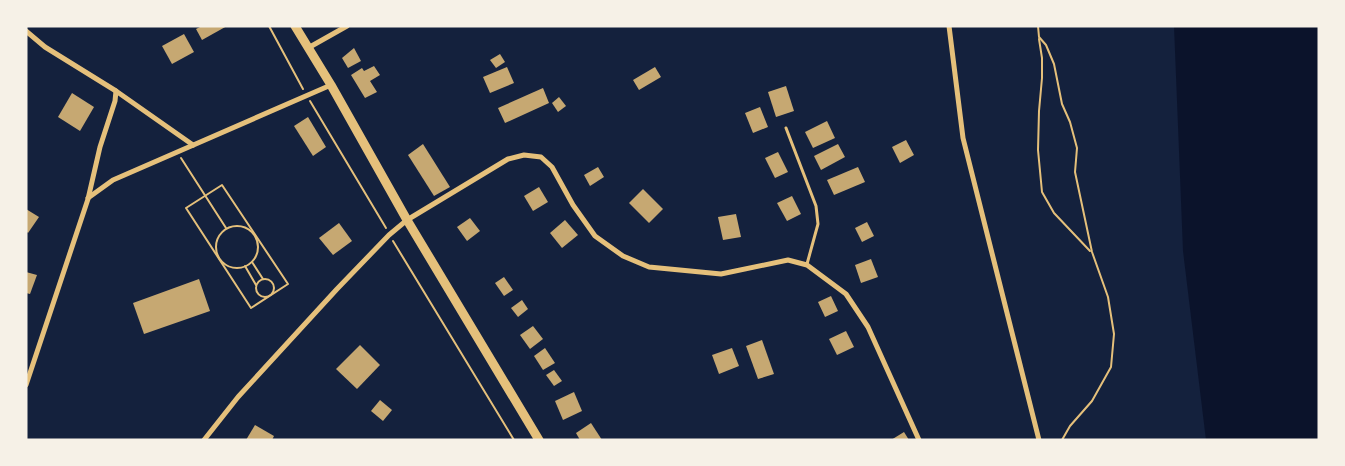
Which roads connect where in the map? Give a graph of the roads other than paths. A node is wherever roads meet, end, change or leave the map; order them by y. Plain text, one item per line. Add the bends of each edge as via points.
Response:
1 (296, 26) edge
2 (347, 26) edge
3 (949, 26) edge
4 (26, 31) edge
5 (308, 48) junction
6 (330, 85) junction
7 (116, 91) junction
8 (786, 128) dead end
9 (193, 146) junction
10 (88, 199) junction
11 (407, 220) junction
12 (807, 265) junction
13 (26, 385) edge
14 (204, 440) edge
15 (539, 440) edge
16 (920, 440) edge
17 (1039, 440) edge

1 - 5 street
2 - 5 street
3 - 17 street via 963,138
4 - 7 street via 45,47
5 - 6 street
6 - 9 street
6 - 11 street
7 - 9 street
7 - 10 street
8 - 12 lane via 816,206 818,224
9 - 10 street via 113,180
10 - 13 street
11 - 12 street via 508,160 524,155 541,157 552,167 595,236 623,256 649,266 721,274 788,260
11 - 14 street via 336,288 238,397
11 - 15 street
12 - 16 street via 846,294 868,327

